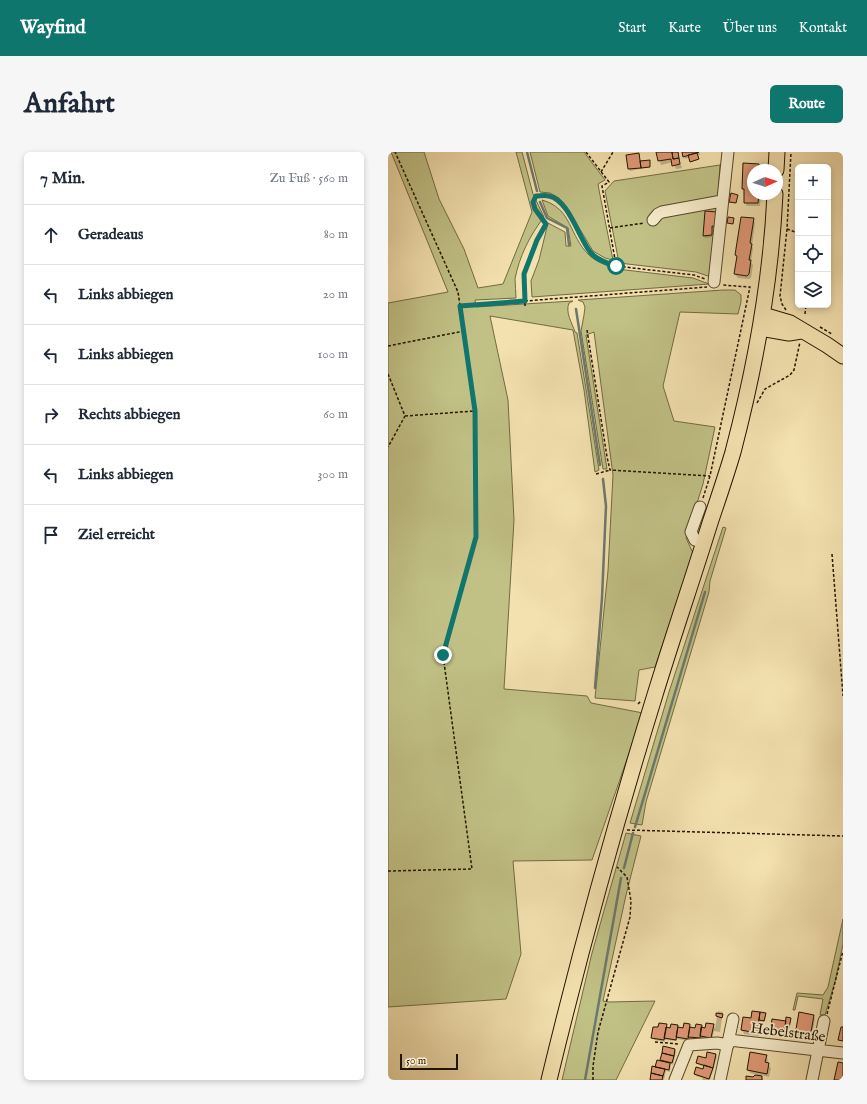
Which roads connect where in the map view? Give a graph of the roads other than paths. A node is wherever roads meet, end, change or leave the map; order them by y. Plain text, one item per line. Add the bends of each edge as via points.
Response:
1 (728, 152) edge
2 (777, 152) edge
3 (776, 164) edge
4 (775, 200) edge
5 (722, 201) junction
6 (653, 220) road end
7 (714, 282) road end
8 (761, 322) junction
9 (843, 356) edge
10 (700, 507) road end
11 (704, 543) junction
12 (733, 1019) dead end
13 (824, 1021) road end
14 (729, 1043) junction
15 (818, 1051) junction
16 (843, 1053) edge
17 (549, 1080) edge
18 (675, 1080) edge
19 (720, 1080) edge
20 (812, 1080) edge

1 - 5 street
2 - 3 main road
4 - 8 main road via 770,263
5 - 6 street via 662,212
5 - 7 street
8 - 9 main road via 801,336 809,333
8 - 11 main road via 732,454
10 - 11 street via 692,532 695,540
11 - 17 main road via 618,820
12 - 14 street
13 - 15 street
14 - 15 street, Hebelstraße
14 - 18 street, Hebelstraße via 689,1045
14 - 19 street
15 - 16 street, Hebelstraße
15 - 20 street

